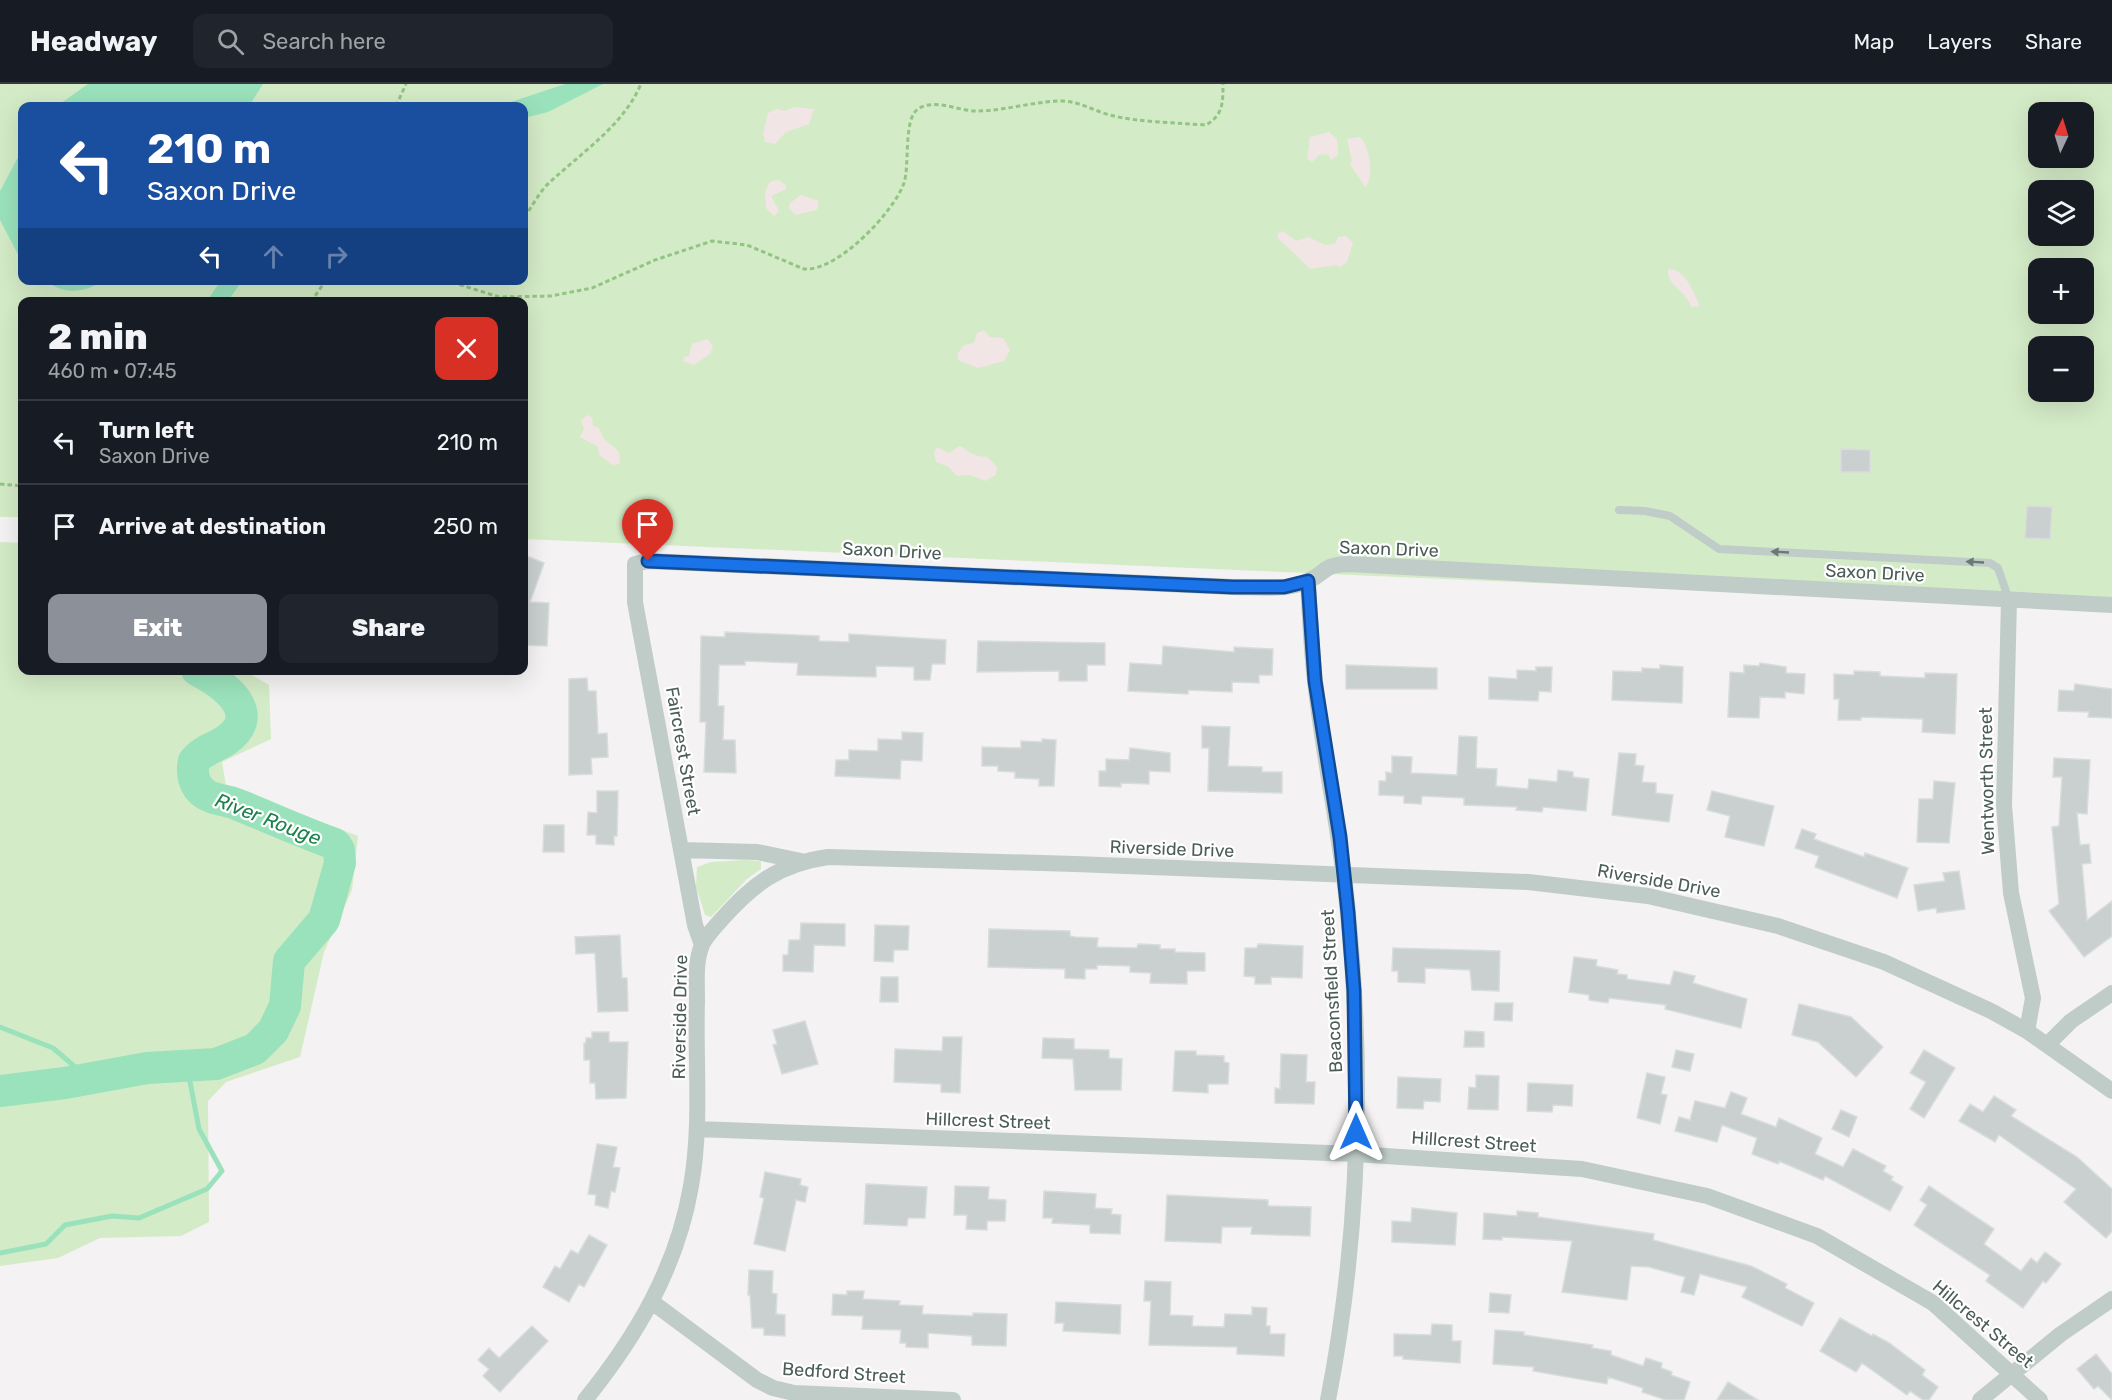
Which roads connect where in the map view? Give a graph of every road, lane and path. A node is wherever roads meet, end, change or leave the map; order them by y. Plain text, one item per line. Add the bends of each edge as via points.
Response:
1 (406, 84) edge
2 (641, 84) edge
3 (1223, 84) edge
4 (398, 102) edge
5 (528, 211) edge
6 (459, 285) edge
7 (462, 286) joint
8 (503, 297) edge
9 (522, 297) edge
10 (0, 484) edge
11 (18, 486) edge
12 (1619, 510) dead end
13 (635, 564) joint
14 (1308, 581) junction
15 (2009, 600) junction
16 (2112, 605) edge
17 (681, 850) junction
18 (801, 861) junction
19 (1344, 876) junction
20 (702, 945) junction
21 (2112, 993) edge
22 (2027, 1031) junction
23 (2048, 1044) junction
24 (2112, 1091) edge
25 (697, 1129) junction
26 (1355, 1154) junction
27 (2112, 1299) edge
28 (652, 1302) junction
29 (2012, 1372) junction
30 (773, 1394) edge
31 (585, 1400) edge
32 (953, 1400) edge
33 (1328, 1400) edge
34 (1980, 1400) edge
35 (2040, 1400) edge

1 - 4 path
2 - 5 path via 633,102 547,185
3 - 9 path via 1220,113 1206,125 1110,115 1078,102 974,111 921,107 910,122 904,184 892,204 862,238 813,270 804,270 747,245 712,241 655,260 592,288
6 - 7 path
7 - 8 path
10 - 11 path
15 -> 12 lane via 1998,568 1990,563 1719,549 1670,516
13 - 14 street, Saxon Drive via 648,561 759,565 1233,587 1284,587
13 - 17 street, Faircrest Street via 635,602
14 - 15 street, Saxon Drive via 1334,565 1349,564
14 - 19 street, Beaconsfield Street via 1315,681
15 - 16 street, Saxon Drive
15 - 22 street, Wentworth Street via 2004,805 2012,893 2033,998
17 - 18 street via 757,852
17 - 20 street, Faircrest Street
18 - 19 street, Riverside Drive via 828,857
18 - 20 street, Riverside Drive via 758,883
19 - 22 street, Riverside Drive via 1587,887 1708,908 1778,926 1875,959
19 - 26 street, Beaconsfield Street via 1354,991
20 - 25 street, Riverside Drive via 696,1016
21 - 23 street via 2071,1021
22 - 23 street, Riverside Drive
23 - 24 street, Riverside Drive
25 - 26 street, Hillcrest Street
25 - 28 street, Riverside Drive via 691,1188 664,1278
26 - 29 street, Hillcrest Street via 1582,1169 1707,1196 1817,1236 1934,1303
26 - 33 street, Beaconsfield Street via 1346,1283
27 - 29 street
28 - 30 street, Bedford Street
28 - 31 street, Riverside Drive via 616,1361
29 - 34 street
29 - 35 street, Hillcrest Street
30 - 32 street, Bedford Street

